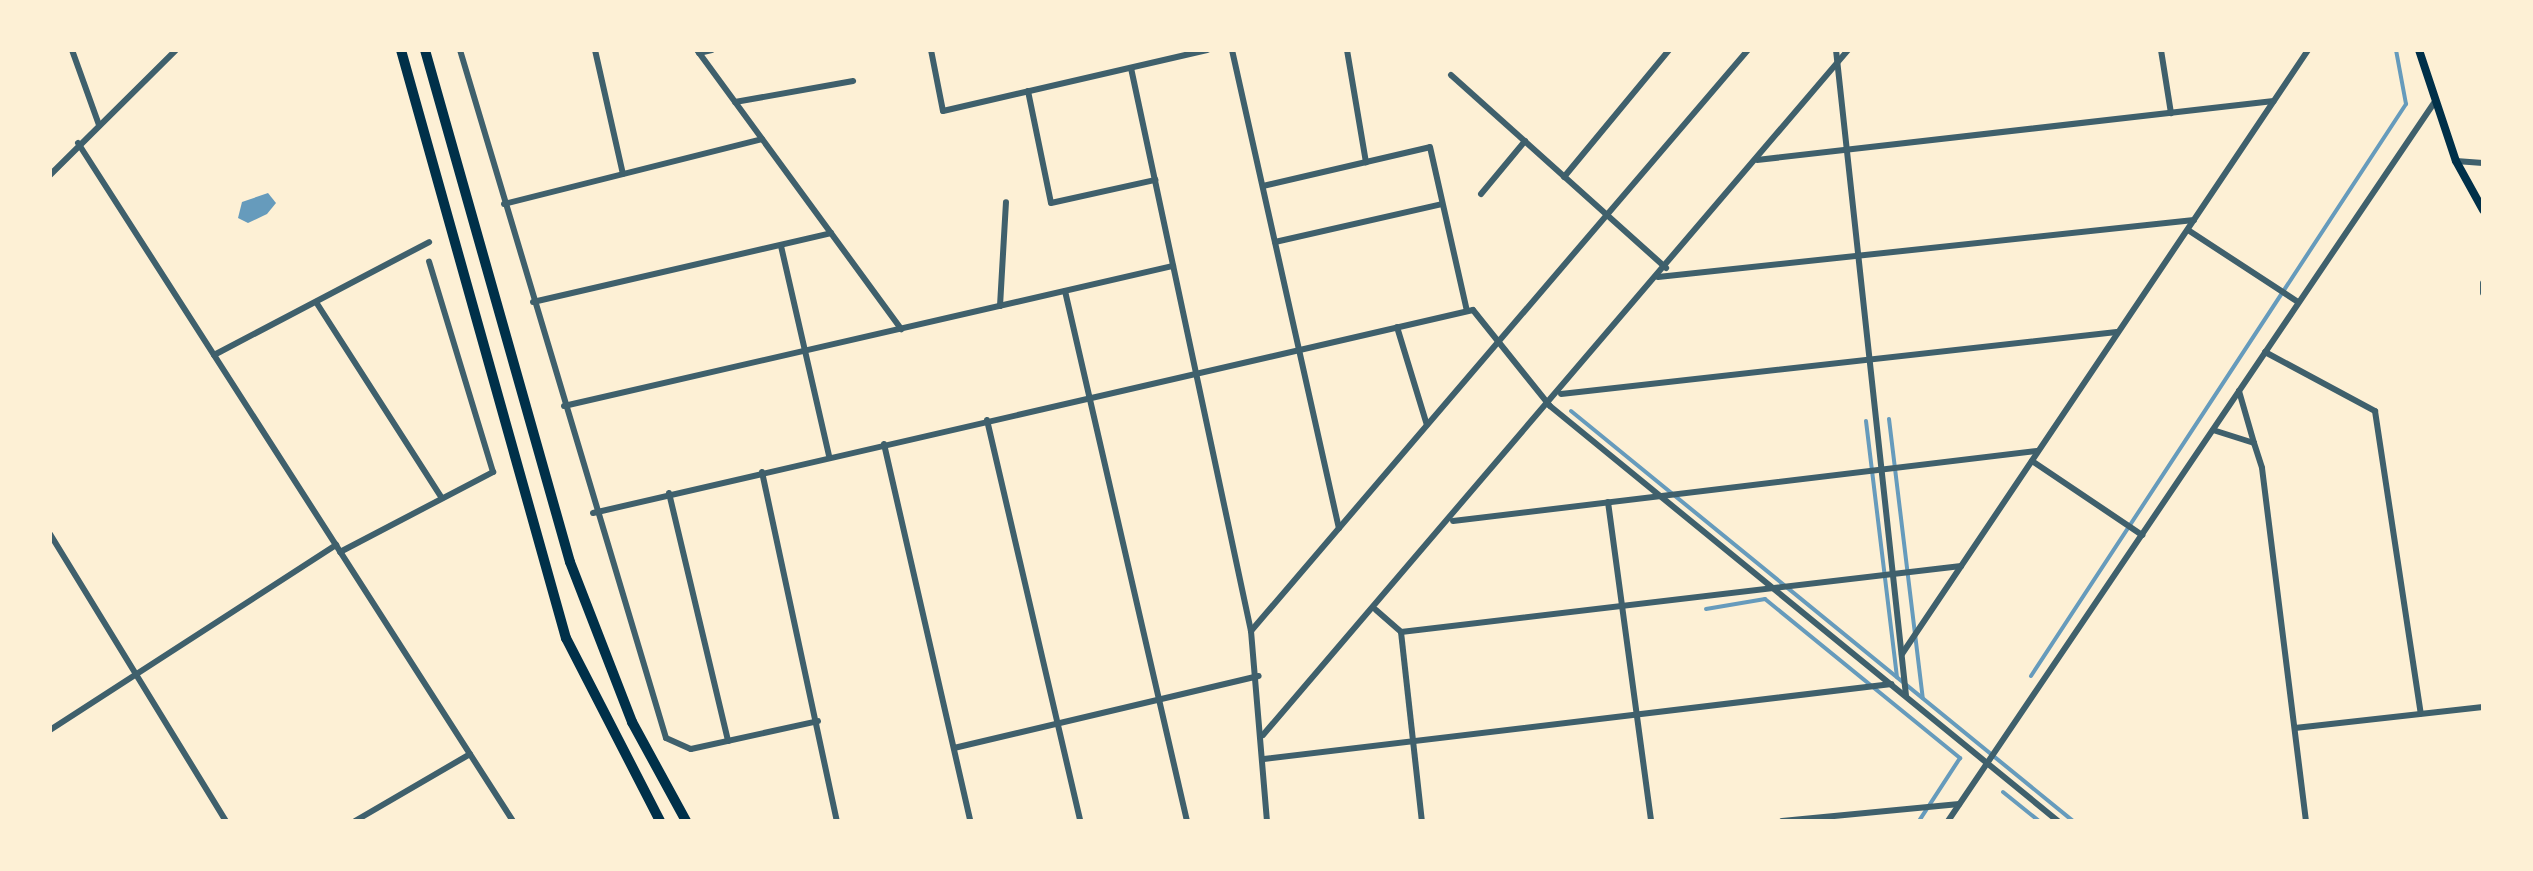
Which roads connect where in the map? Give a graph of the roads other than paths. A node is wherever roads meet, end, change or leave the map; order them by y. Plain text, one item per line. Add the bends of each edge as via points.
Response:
1 (72, 50) edge
2 (176, 50) edge
3 (401, 50) edge
4 (425, 50) edge
5 (460, 50) edge
6 (595, 50) edge
7 (712, 50) edge
8 (931, 50) edge
9 (1207, 50) edge
10 (1232, 50) edge
11 (1347, 50) edge
12 (1669, 50) edge
13 (1748, 50) edge
14 (1836, 50) edge
15 (1848, 50) edge
16 (2161, 50) edge
17 (2308, 50) edge
18 (2419, 50) edge
19 (698, 51) edge
20 (1837, 64) junction
21 (1131, 68) junction
22 (1451, 75) dead end
23 (853, 81) dead end
24 (1028, 91) junction
25 (2274, 101) junction
26 (735, 102) junction
27 (2434, 103) junction
28 (2171, 113) junction
29 (99, 125) junction
30 (762, 139) junction
31 (1525, 141) junction
32 (78, 143) junction
33 (1848, 151) junction
34 (1756, 160) junction
35 (2456, 161) junction
36 (1366, 162) junction
37 (2483, 163) edge
38 (623, 174) junction
39 (50, 175) edge
40 (1564, 177) junction
41 (1155, 180) junction
42 (1263, 186) junction
43 (1481, 194) dead end
44 (1006, 202) dead end
45 (504, 204) junction
46 (1442, 204) junction
47 (2483, 210) edge
48 (1607, 215) junction
49 (2194, 220) junction
50 (2188, 230) junction
51 (831, 233) junction
52 (429, 242) dead end
53 (1275, 242) junction
54 (781, 246) junction
55 (1860, 259) junction
56 (429, 261) dead end
57 (1173, 266) junction
58 (1666, 268) junction
59 (1658, 277) junction
60 (2483, 283) edge
61 (1065, 291) junction
62 (2483, 293) edge
63 (316, 302) junction
64 (533, 302) junction
65 (2298, 302) junction
66 (1000, 306) junction
67 (1467, 311) junction
68 (1397, 327) junction
69 (901, 329) junction
70 (2118, 332) junction
71 (1498, 342) junction
72 (1299, 349) junction
73 (805, 351) junction
74 (2265, 352) junction
75 (214, 355) junction
76 (1872, 363) junction
77 (1196, 373) junction
78 (2239, 391) junction
79 (1561, 394) junction
80 (1090, 397) junction
81 (564, 406) junction
82 (1550, 406) junction
83 (987, 420) junction
84 (1427, 425) junction
85 (2213, 430) junction
86 (2254, 443) junction
87 (884, 444) junction
88 (2037, 451) junction
89 (829, 456) junction
90 (2032, 461) junction
91 (1884, 470) junction
92 (762, 472) junction
93 (669, 493) junction
94 (442, 498) junction
95 (1659, 498) junction
96 (1608, 502) junction
97 (593, 513) junction
98 (1453, 521) junction
99 (1339, 528) junction
100 (50, 534) edge
101 (2142, 535) junction
102 (338, 548) junction
103 (1961, 566) junction
104 (1893, 574) junction
105 (1774, 590) junction
106 (1376, 610) junction
107 (1621, 610) junction
108 (1251, 631) junction
109 (1401, 632) junction
110 (1902, 654) junction
111 (138, 675) junction
112 (1259, 676) junction
113 (1892, 684) junction
114 (1906, 695) junction
115 (1159, 699) junction
116 (2483, 707) edge
117 (1639, 714) junction
118 (2421, 714) junction
119 (818, 721) junction
120 (1057, 724) junction
121 (2295, 728) junction
122 (50, 730) edge
123 (1263, 735) junction
124 (728, 741) junction
125 (1413, 741) junction
126 (954, 748) junction
127 (470, 754) junction
128 (1264, 759) junction
129 (1990, 762) junction
130 (1959, 804) junction
131 (226, 821) edge
132 (355, 821) edge
133 (513, 821) edge
134 (660, 821) edge
135 (686, 821) edge
136 (835, 821) edge
137 (970, 821) edge
138 (1080, 821) edge
139 (1187, 821) edge
140 (1267, 821) edge
141 (1422, 821) edge
142 (1651, 821) edge
143 (1782, 821) edge
144 (1948, 821) edge
145 (2058, 821) edge
146 (2306, 821) edge

1 - 29 street
2 - 29 street
3 - 134 highway via 566,638
4 - 135 highway via 570,562 632,722
5 - 45 street
6 - 38 street
7 - 19 street
8 - 24 street via 943,111
9 - 21 street
10 - 42 street
11 - 36 street
12 - 40 street
13 - 48 street
14 - 20 street
15 - 20 street
16 - 28 street
17 - 25 street
18 - 27 main road
19 - 26 street
20 - 33 street
20 - 34 street
21 - 24 street
21 - 41 street
22 - 31 street
23 - 26 street
24 - 41 street via 1051,203
25 - 28 street
25 - 49 street
26 - 30 street
27 - 35 main road
27 - 65 street
28 - 33 street
29 - 32 street
30 - 38 street
30 - 51 street
31 - 40 street
31 - 43 street
32 - 39 street
32 - 75 street
33 - 34 street
33 - 55 street
34 - 58 street
35 - 37 street
35 - 47 main road
36 - 42 street
36 - 46 street via 1430,147
38 - 45 street
40 - 48 street
41 - 57 street
42 - 53 street
44 - 66 street
45 - 64 street
46 - 53 street
46 - 67 street
48 - 58 street
48 - 71 street
49 - 50 street
49 - 55 street
50 - 65 street
50 - 70 street
51 - 54 street
51 - 69 street
52 - 63 street
53 - 72 street
54 - 64 street
54 - 73 street
55 - 59 street
55 - 76 street
56 - 94 street via 493,472
57 - 61 street
57 - 77 street
58 - 59 street
59 - 79 street
60 - 62 street
61 - 66 street
61 - 80 street
63 - 75 street
63 - 94 street
64 - 81 street
65 - 74 street
66 - 69 street
67 - 68 street
67 - 71 street
68 - 72 street
68 - 84 street
69 - 73 street
70 - 76 street
70 - 88 street
71 - 82 street
71 - 84 street
72 - 77 street
72 - 99 street
73 - 81 street
73 - 89 street
74 - 78 street
74 - 118 street via 2375,411
75 - 102 street
76 - 79 street
76 - 91 street
77 - 80 street
77 - 108 street
78 - 85 street
78 - 86 street
79 - 82 street
80 - 83 street
80 - 115 street
81 - 97 street
82 - 95 street
82 - 98 street
83 - 87 street
83 - 120 street
84 - 99 street
85 - 86 street
85 - 101 street
86 - 121 street
87 - 89 street
87 - 126 street
88 - 90 street
88 - 91 street
89 - 92 street
90 - 101 street
90 - 103 street
91 - 95 street
91 - 104 street
92 - 93 street
92 - 119 street
93 - 97 street
93 - 124 street
94 - 102 street
95 - 96 street
95 - 105 street
96 - 98 street
96 - 107 street
97 - 124 street via 666,738 679,749
98 - 106 street
99 - 108 street
100 - 111 street
101 - 129 street
102 - 111 street
102 - 127 street
103 - 104 street
103 - 110 street
104 - 105 street
104 - 110 street
105 - 107 street
105 - 113 street
106 - 109 street
106 - 123 street
107 - 109 street
107 - 117 street
108 - 112 street
109 - 125 street
110 - 114 street
111 - 122 street
111 - 131 street
112 - 115 street
112 - 123 street
113 - 114 street
113 - 117 street
114 - 129 street
115 - 120 street
115 - 139 street
116 - 118 street
117 - 125 street
117 - 142 street
118 - 121 street
119 - 124 street
119 - 136 street
120 - 126 street
120 - 138 street
121 - 146 street
123 - 128 street
125 - 128 street
125 - 141 street
126 - 137 street
127 - 132 street
127 - 133 street
128 - 140 street
129 - 130 street
129 - 145 street
130 - 143 street
130 - 144 street

